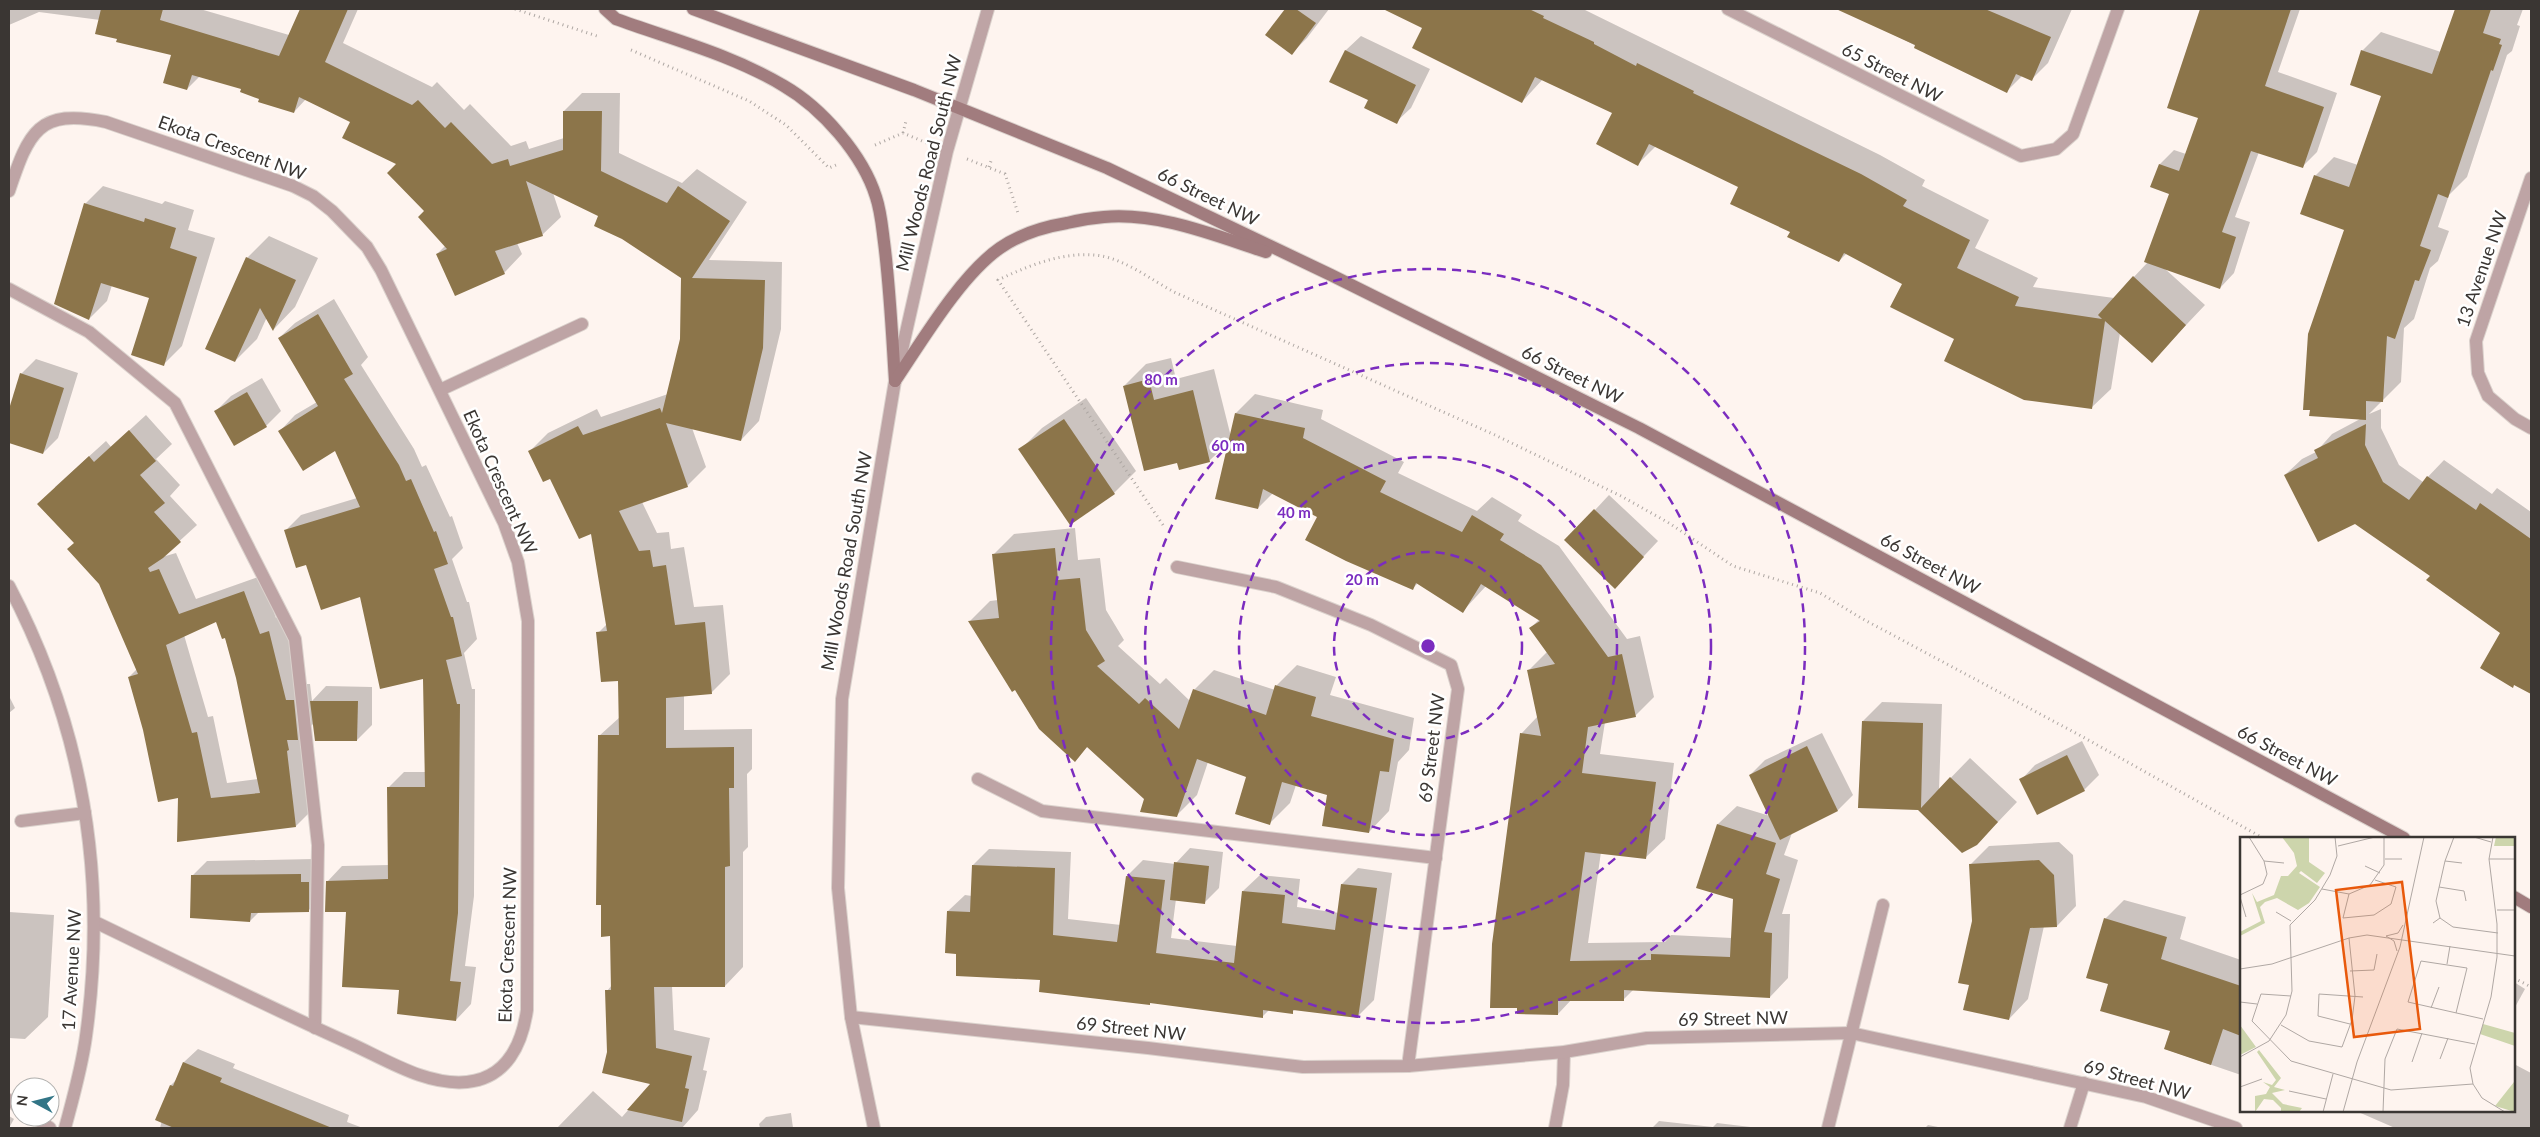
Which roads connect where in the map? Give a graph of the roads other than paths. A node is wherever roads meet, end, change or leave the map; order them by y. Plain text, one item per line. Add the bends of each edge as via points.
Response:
1 (606, 9) edge
2 (693, 9) edge
3 (988, 9) edge
4 (1728, 9) edge
5 (2118, 9) edge
6 (959, 109) junction
7 (2531, 178) edge
8 (9, 191) edge
9 (1310, 266) junction
10 (9, 289) edge
11 (582, 324) dead end
12 (895, 381) junction
13 (440, 390) junction
14 (2531, 428) edge
15 (1177, 567) dead end
16 (9, 586) edge
17 (978, 779) dead end
18 (85, 812) junction
19 (21, 821) dead end
20 (2402, 837) edge
21 (1436, 858) junction
22 (2515, 898) edge
23 (1884, 906) dead end
24 (2531, 907) edge
25 (95, 922) junction
26 (851, 1017) junction
27 (315, 1028) junction
28 (1851, 1033) junction
29 (1564, 1052) junction
30 (1408, 1066) junction
31 (2084, 1083) junction
32 (64, 1128) edge
33 (874, 1128) edge
34 (1555, 1128) edge
35 (1828, 1128) edge
36 (2070, 1128) edge
37 (2236, 1128) edge

1 - 12 main road via 616,19 730,60 784,86 817,112 859,159 870,179 881,216
2 - 6 main road, 66 Street NW
3 - 6 street, Mill Woods Road South NW
4 - 5 street, 65 Street NW via 2021,156 2056,149 2073,134
6 - 9 main road, 66 Street NW via 1107,168
6 - 12 street, Mill Woods Road South NW
7 - 14 street, 13 Avenue NW via 2476,341 2478,373 2488,396
8 - 13 street, Ekota Crescent NW via 30,138 53,120 68,116 106,122 293,186 332,211 367,247
9 - 12 main road via 1204,232 1138,218 1106,216 1048,226 999,248 973,273 950,300
9 - 20 main road, 66 Street NW via 1639,428
10 - 27 street via 89,332 175,403 295,639 318,845
11 - 13 street
12 - 26 street, Mill Woods Road South NW via 842,699 838,888
13 - 27 street, Ekota Crescent NW via 511,542 525,593 528,621 527,1010 523,1034 515,1052 498,1069 484,1078 453,1083 420,1075
15 - 21 street, 69 Street NW via 1276,588 1370,625 1451,665 1458,689
16 - 18 street, 17 Avenue NW via 38,645 60,702 75,756
17 - 21 street via 1042,811
18 - 19 street
18 - 25 street, 17 Avenue NW
21 - 30 street, 69 Street NW
22 - 24 main road
23 - 28 street
25 - 27 street, Ekota Crescent NW
25 - 32 street, 17 Avenue NW via 86,1038
26 - 30 street, 69 Street NW via 1303,1067
26 - 33 street, Mill Woods Road South NW
28 - 29 street, 69 Street NW via 1647,1038
28 - 31 street, 69 Street NW
28 - 35 street
29 - 30 street, 69 Street NW
29 - 34 street via 1563,1085
31 - 36 street
31 - 37 street, 69 Street NW via 2146,1096

